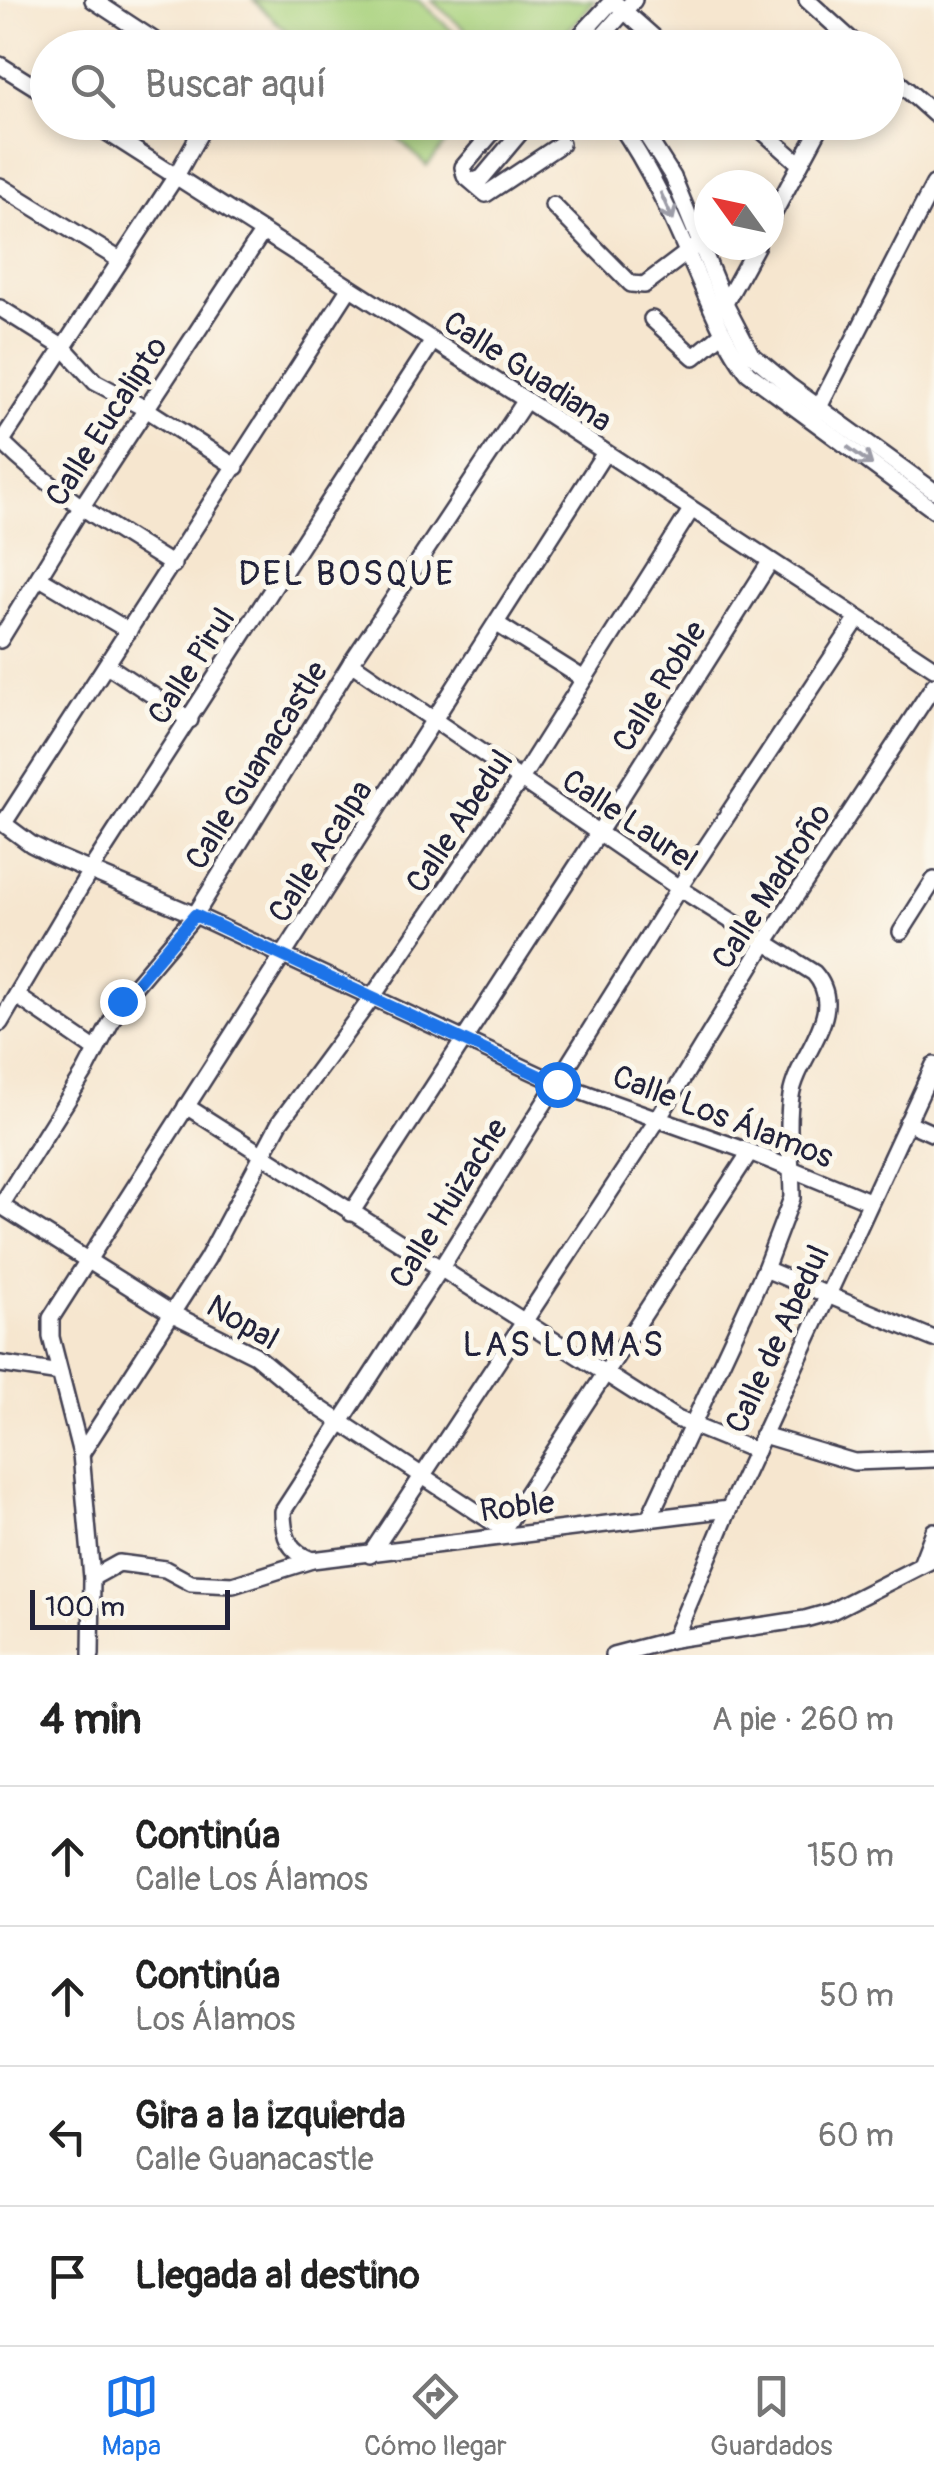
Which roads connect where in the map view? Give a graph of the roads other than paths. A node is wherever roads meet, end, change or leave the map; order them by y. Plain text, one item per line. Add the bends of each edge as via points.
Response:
1 (93, 0) edge
2 (806, 0) edge
3 (621, 3) edge
4 (139, 30) edge
5 (595, 30) edge
6 (648, 30) edge
7 (840, 30) edge
8 (0, 65) edge
9 (30, 84) edge
10 (904, 87) edge
11 (934, 114) edge
12 (119, 140) edge
13 (196, 140) edge
14 (485, 140) edge
15 (514, 140) edge
16 (630, 140) edge
17 (649, 140) edge
18 (773, 140) edge
19 (813, 140) edge
20 (561, 144) dead end
21 (800, 164) junction
22 (176, 176) junction
23 (468, 179) junction
24 (934, 184) edge
25 (0, 186) edge
26 (784, 194) edge
27 (553, 204) dead end
28 (262, 233) junction
29 (694, 247) junction
30 (120, 260) junction
31 (699, 260) edge
32 (750, 260) edge
33 (349, 288) junction
34 (0, 308) edge
35 (721, 318) junction
36 (652, 320) dead end
37 (433, 342) junction
38 (64, 348) junction
39 (526, 400) junction
40 (146, 409) junction
41 (815, 413) junction
42 (1, 442) edge
43 (604, 454) junction
44 (236, 467) junction
45 (934, 470) edge
46 (926, 492) edge
47 (81, 508) junction
48 (691, 510) junction
49 (934, 510) edge
50 (770, 562) junction
51 (173, 565) junction
52 (40, 578) junction
53 (857, 620) junction
54 (498, 624) junction
55 (130, 631) junction
56 (0, 640) edge
57 (352, 664) junction
58 (107, 665) junction
59 (934, 668) edge
60 (584, 679) junction
61 (934, 686) edge
62 (190, 720) junction
63 (436, 721) junction
64 (521, 779) junction
65 (2, 822) edge
66 (599, 832) junction
67 (90, 871) junction
68 (934, 880) edge
69 (679, 888) junction
70 (195, 915) junction
71 (901, 932) dead end
72 (765, 943) junction
73 (284, 956) junction
74 (16, 996) junction
75 (371, 999) junction
76 (0, 1023) edge
77 (463, 1040) junction
78 (96, 1050) junction
79 (934, 1065) edge
80 (557, 1084) junction
81 (186, 1106) junction
82 (658, 1119) junction
83 (906, 1122) junction
84 (934, 1134) edge
85 (750, 1152) junction
86 (264, 1156) junction
87 (791, 1170) junction
88 (869, 1201) junction
89 (0, 1206) edge
90 (351, 1213) junction
91 (86, 1260) junction
92 (441, 1268) junction
93 (765, 1269) junction
94 (829, 1294) junction
95 (173, 1314) junction
96 (522, 1322) junction
97 (934, 1339) edge
98 (0, 1364) edge
99 (60, 1373) junction
100 (604, 1374) junction
101 (339, 1422) junction
102 (693, 1427) junction
103 (763, 1434) junction
104 (756, 1452) junction
105 (82, 1454) junction
106 (934, 1459) edge
107 (421, 1476) junction
108 (730, 1509) junction
109 (650, 1518) junction
110 (934, 1531) edge
111 (501, 1532) junction
112 (370, 1555) junction
113 (312, 1560) junction
114 (928, 1560) edge
115 (92, 1578) junction
116 (674, 1639) junction
117 (91, 1655) edge
118 (613, 1655) edge

1 - 4 street
2 - 7 street
3 - 5 street
3 - 6 street
8 - 9 street
10 - 11 street
12 - 22 street, Calle Guadiana
13 - 22 street
14 - 23 street via 465,162
15 - 23 street via 482,178
16 -> 29 street
17 - 29 street via 673,177
18 - 21 street
19 - 21 street
20 - 23 street via 486,194
21 - 26 street
22 - 28 street, Calle Guadiana
22 - 30 street
24 - 41 street
25 - 30 street
27 - 29 street via 630,284 644,284
28 - 33 street, Calle Guadiana
28 - 40 street, Calle Eucalipto
30 - 38 street
31 - 35 street
32 - 35 street
33 - 37 street, Calle Guadiana
33 - 44 street
34 - 38 street
35 - 36 street via 694,357
35 - 41 street
35 - 41 street via 748,373
37 - 39 street, Calle Guadiana
37 - 62 street, Calle Pirul
38 - 40 street via 95,382
38 - 42 street
39 - 43 street, Calle Guadiana
39 - 57 street, Calle Guanacastle
40 - 44 street
40 - 47 street, Calle Eucalipto
41 - 46 street
42 - 47 street
43 - 48 street, Calle Guadiana
43 - 54 street, Calle Acalpa
44 - 51 street
45 - 46 street
46 - 49 street
47 - 51 street
47 - 52 street, Calle Eucalipto
48 - 50 street, Calle Guadiana
48 - 60 street, Calle Abedul
50 - 53 street, Calle Guadiana
50 - 66 street, Calle Roble
51 - 55 street
52 - 55 street
52 - 56 street, Calle Eucalipto
53 - 59 street, Calle Guadiana
53 - 69 street, Calle Huizache
54 - 60 street
54 - 63 street, Calle Acalpa
55 - 58 street
57 - 63 street, Calle Laurel
57 - 70 street, Calle Guanacastle
58 - 62 street
58 - 65 street
60 - 64 street, Calle Abedul
61 - 72 street, Calle Madroño
62 - 67 street, Calle Pirul
63 - 64 street, Calle Laurel
63 - 73 street, Calle Acalpa
64 - 66 street, Calle Laurel
64 - 75 street, Calle Abedul
65 - 67 street, Calle Los Álamos via 31,844
66 - 69 street, Calle Laurel
66 - 77 street, Calle Roble
67 - 70 street, Calle Los Álamos
67 - 74 street, Calle Pirul
68 - 71 street
69 - 72 street, Calle Laurel
69 - 80 street, Calle Huizache
70 - 73 street, Calle Los Álamos
70 - 78 street, Calle Guanacastle via 136,980
72 - 82 street, Calle Madroño
72 - 87 street, Calle Laurel via 814,973 828,1005 791,1092
73 - 75 street, Calle Los Álamos
73 - 81 street, Calle Acalpa
74 - 76 street, Calle Pirul
74 - 78 street
75 - 77 street, Calle Los Álamos
75 - 86 street, Calle Abedul via 280,1122
77 - 80 street, Calle Los Álamos
77 - 90 street, Calle Roble
78 - 89 street, Calle Guanacastle
79 - 83 street, Calle de Abedul
80 - 82 street, Calle Los Álamos
80 - 92 street, Calle Huizache
81 - 86 street
81 - 91 street, Calle Acalpa
82 - 85 street, Calle Los Álamos
82 - 96 street, Calle Madroño
83 - 84 street
83 - 88 street, Calle de Abedul
85 - 87 street, Calle Los Álamos
85 - 100 street
86 - 90 street
86 - 95 street, Calle Abedul
87 - 88 street, Calle Los Álamos
87 - 93 street via 792,1198
88 - 94 street, Calle de Abedul
89 - 91 street, Nopal
90 - 92 street
91 - 95 street, Nopal
91 - 99 street, Calle Acalpa via 51,1318
92 - 96 street
92 - 101 street, Calle Huizache
93 - 94 street
93 - 102 street
94 - 97 street
94 - 103 street, Calle de Abedul
95 - 101 street, Nopal via 255,1355
95 - 105 street, Calle Abedul
96 - 100 street
96 - 107 street, Calle Madroño
98 - 99 street
99 - 105 street
100 - 102 street
100 - 111 street
101 - 107 street, Nopal
101 - 113 street, Calle Huizache via 284,1511 288,1544
102 - 104 street
102 - 109 street
103 - 104 street, Calle de Abedul
103 - 106 street via 854,1462
104 - 108 street, Calle de Abedul
105 - 115 street
107 - 111 street, Nopal
107 - 112 street, Calle Madroño
108 - 109 street, Roble
108 - 116 street, Calle de Abedul
109 - 111 street, Roble
110 - 114 street
111 - 112 street, Roble
112 - 113 street, Roble
113 - 115 street, Roble via 233,1585 191,1583 165,1569 119,1564
114 - 116 street via 830,1612
115 - 117 street
116 - 118 street

